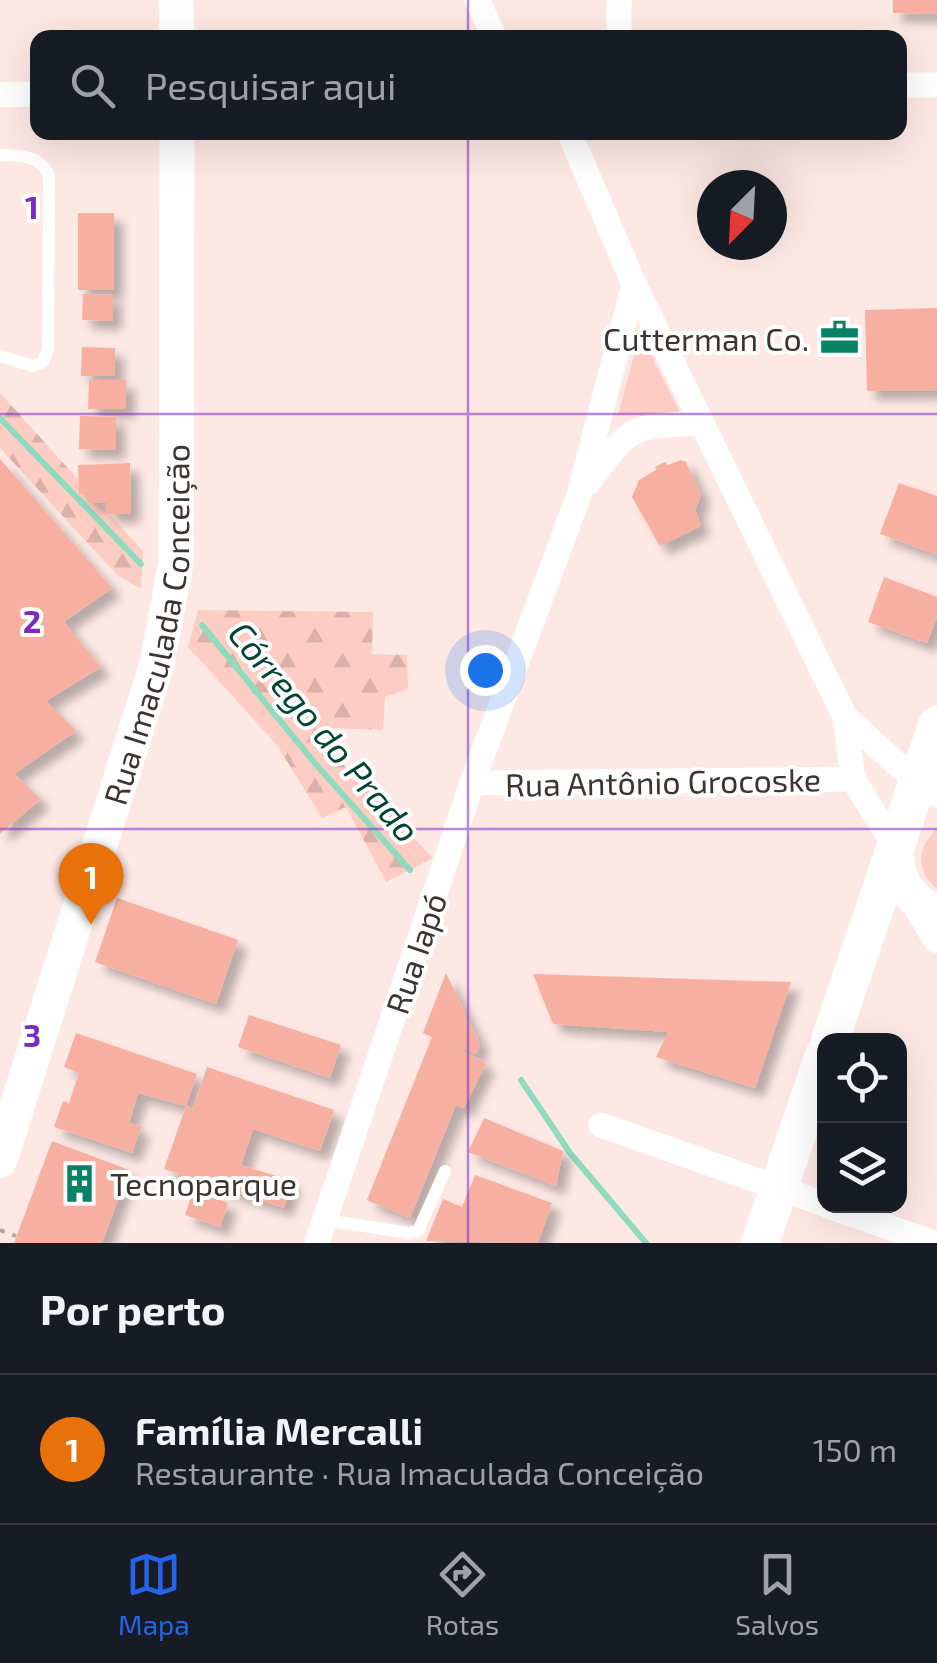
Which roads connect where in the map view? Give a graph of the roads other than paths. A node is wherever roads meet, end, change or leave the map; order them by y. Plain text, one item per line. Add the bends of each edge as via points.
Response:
1 (176, 0) edge
2 (477, 0) edge
3 (620, 0) edge
4 (176, 30) edge
5 (492, 30) edge
6 (619, 30) edge
7 (907, 85) edge
8 (937, 85) edge
9 (30, 94) edge
10 (0, 95) edge
11 (177, 140) edge
12 (572, 140) edge
13 (0, 155) edge
14 (634, 284) junction
15 (0, 356) edge
16 (702, 423) junction
17 (579, 495) junction
18 (845, 717) junction
19 (937, 725) edge
20 (853, 778) junction
21 (472, 784) junction
22 (930, 794) edge
23 (899, 839) junction
24 (926, 905) edge
25 (937, 938) edge
26 (832, 1033) edge
27 (817, 1075) edge
28 (601, 1125) dead end
29 (0, 1160) edge
30 (445, 1171) dead end
31 (778, 1188) junction
32 (817, 1202) edge
33 (849, 1213) edge
34 (321, 1231) edge
35 (760, 1243) edge
36 (934, 1243) edge

1 - 4 main road
2 - 5 street
3 - 6 street
7 - 8 street
9 - 10 street
11 - 29 main road, Rua Imaculada Conceição via 176,563 157,664
12 - 14 street
13 - 15 lane via 43,163 49,194 48,350 33,366
14 - 16 street
14 - 17 street, Rua Iapó
16 - 17 street, Rua Iapó via 642,426 622,438
16 - 18 street
17 - 21 street, Rua Iapó
18 - 20 street
18 - 22 street
19 - 22 main road
20 - 21 street, Rua Antônio Grocoske
20 - 23 street
21 - 34 street, Rua Iapó
22 - 23 main road
23 - 24 main road via 902,885
23 - 26 main road
24 - 25 street
27 - 31 main road
28 - 31 street
30 - 34 lane via 418,1231
31 - 32 street
31 - 35 main road
33 - 36 street

